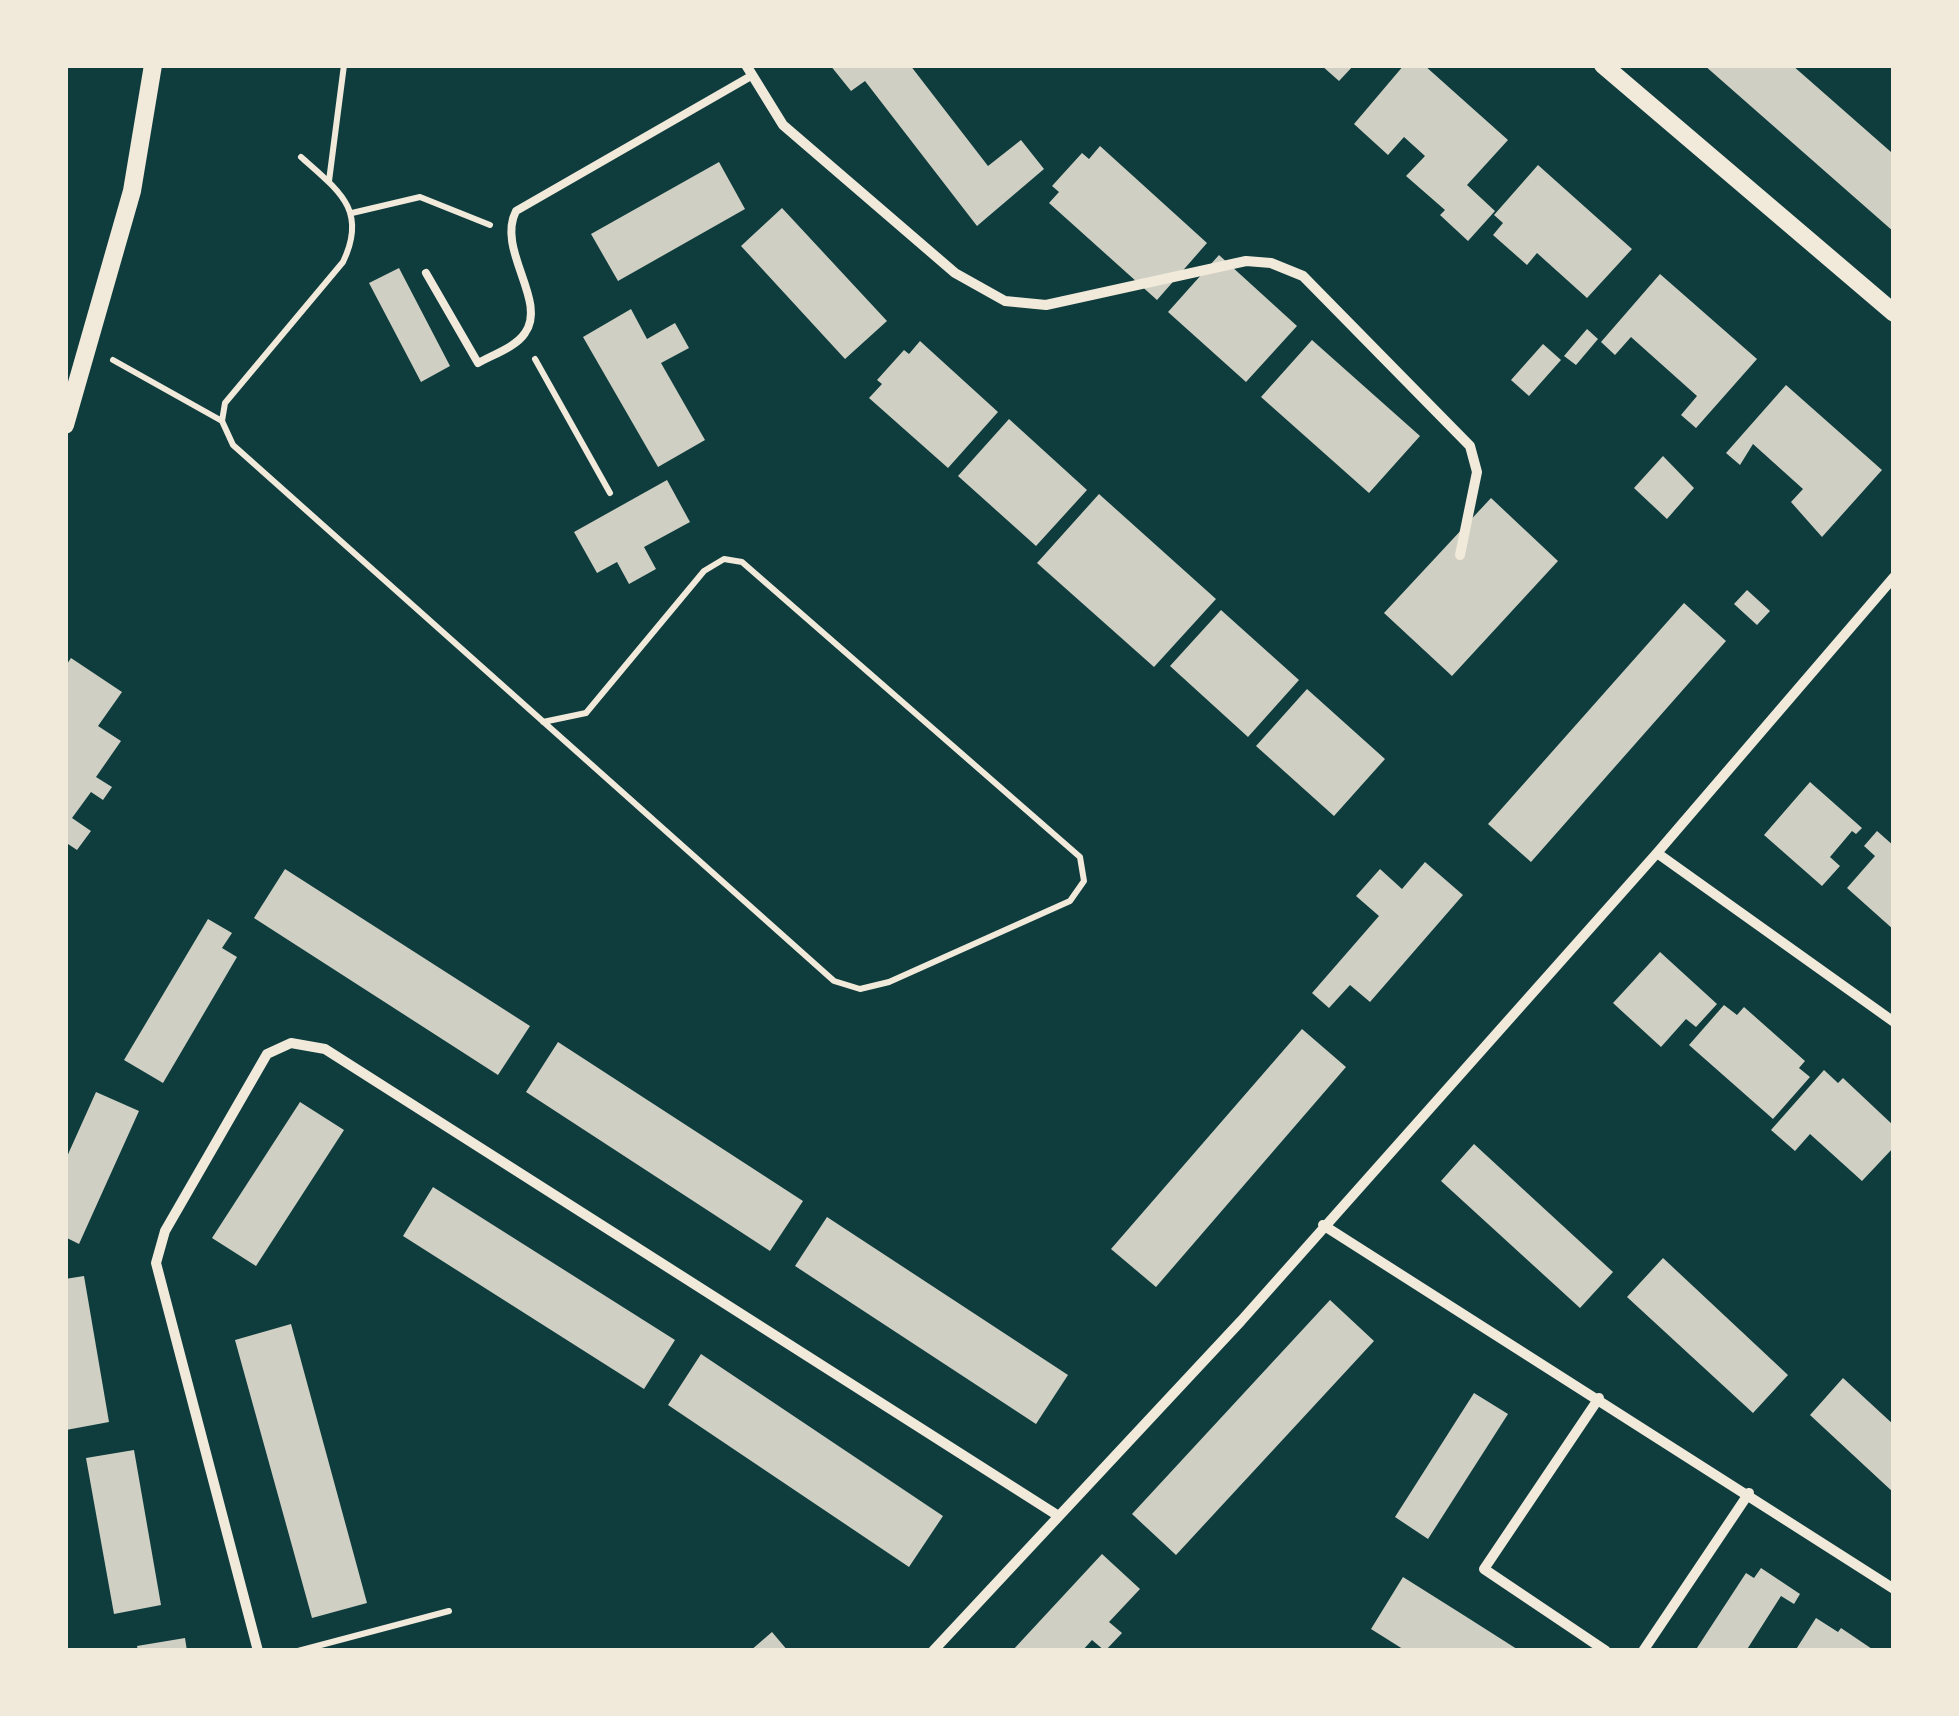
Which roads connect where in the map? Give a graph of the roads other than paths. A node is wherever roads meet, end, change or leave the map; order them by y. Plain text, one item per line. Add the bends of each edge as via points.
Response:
1 (153, 65) edge
2 (1603, 65) edge
3 (748, 71) edge
4 (426, 273) dead end
5 (1894, 314) edge
6 (65, 425) edge
7 (1460, 555) dead end
8 (1894, 576) edge
9 (1657, 853) junction
10 (1894, 1022) edge
11 (1323, 1226) junction
12 (1598, 1398) junction
13 (1749, 1493) junction
14 (1057, 1515) junction
15 (1894, 1589) edge
16 (258, 1651) edge
17 (933, 1651) edge
18 (1606, 1651) edge
19 (1643, 1651) edge

1 - 6 street via 132,191
2 - 5 street
3 - 4 lane via 521,206 510,232 530,305 523,338 478,363
3 - 7 street via 783,125 955,273 1005,301 1046,306 1246,260 1303,276 1470,446 1477,472
8 - 9 street
9 - 10 street
9 - 11 street
11 - 12 street
11 - 14 street
12 - 13 street
12 - 18 street via 1484,1568
13 - 15 street
13 - 19 street
14 - 16 street via 325,1049 291,1042 266,1054 165,1231 156,1263
14 - 17 street

